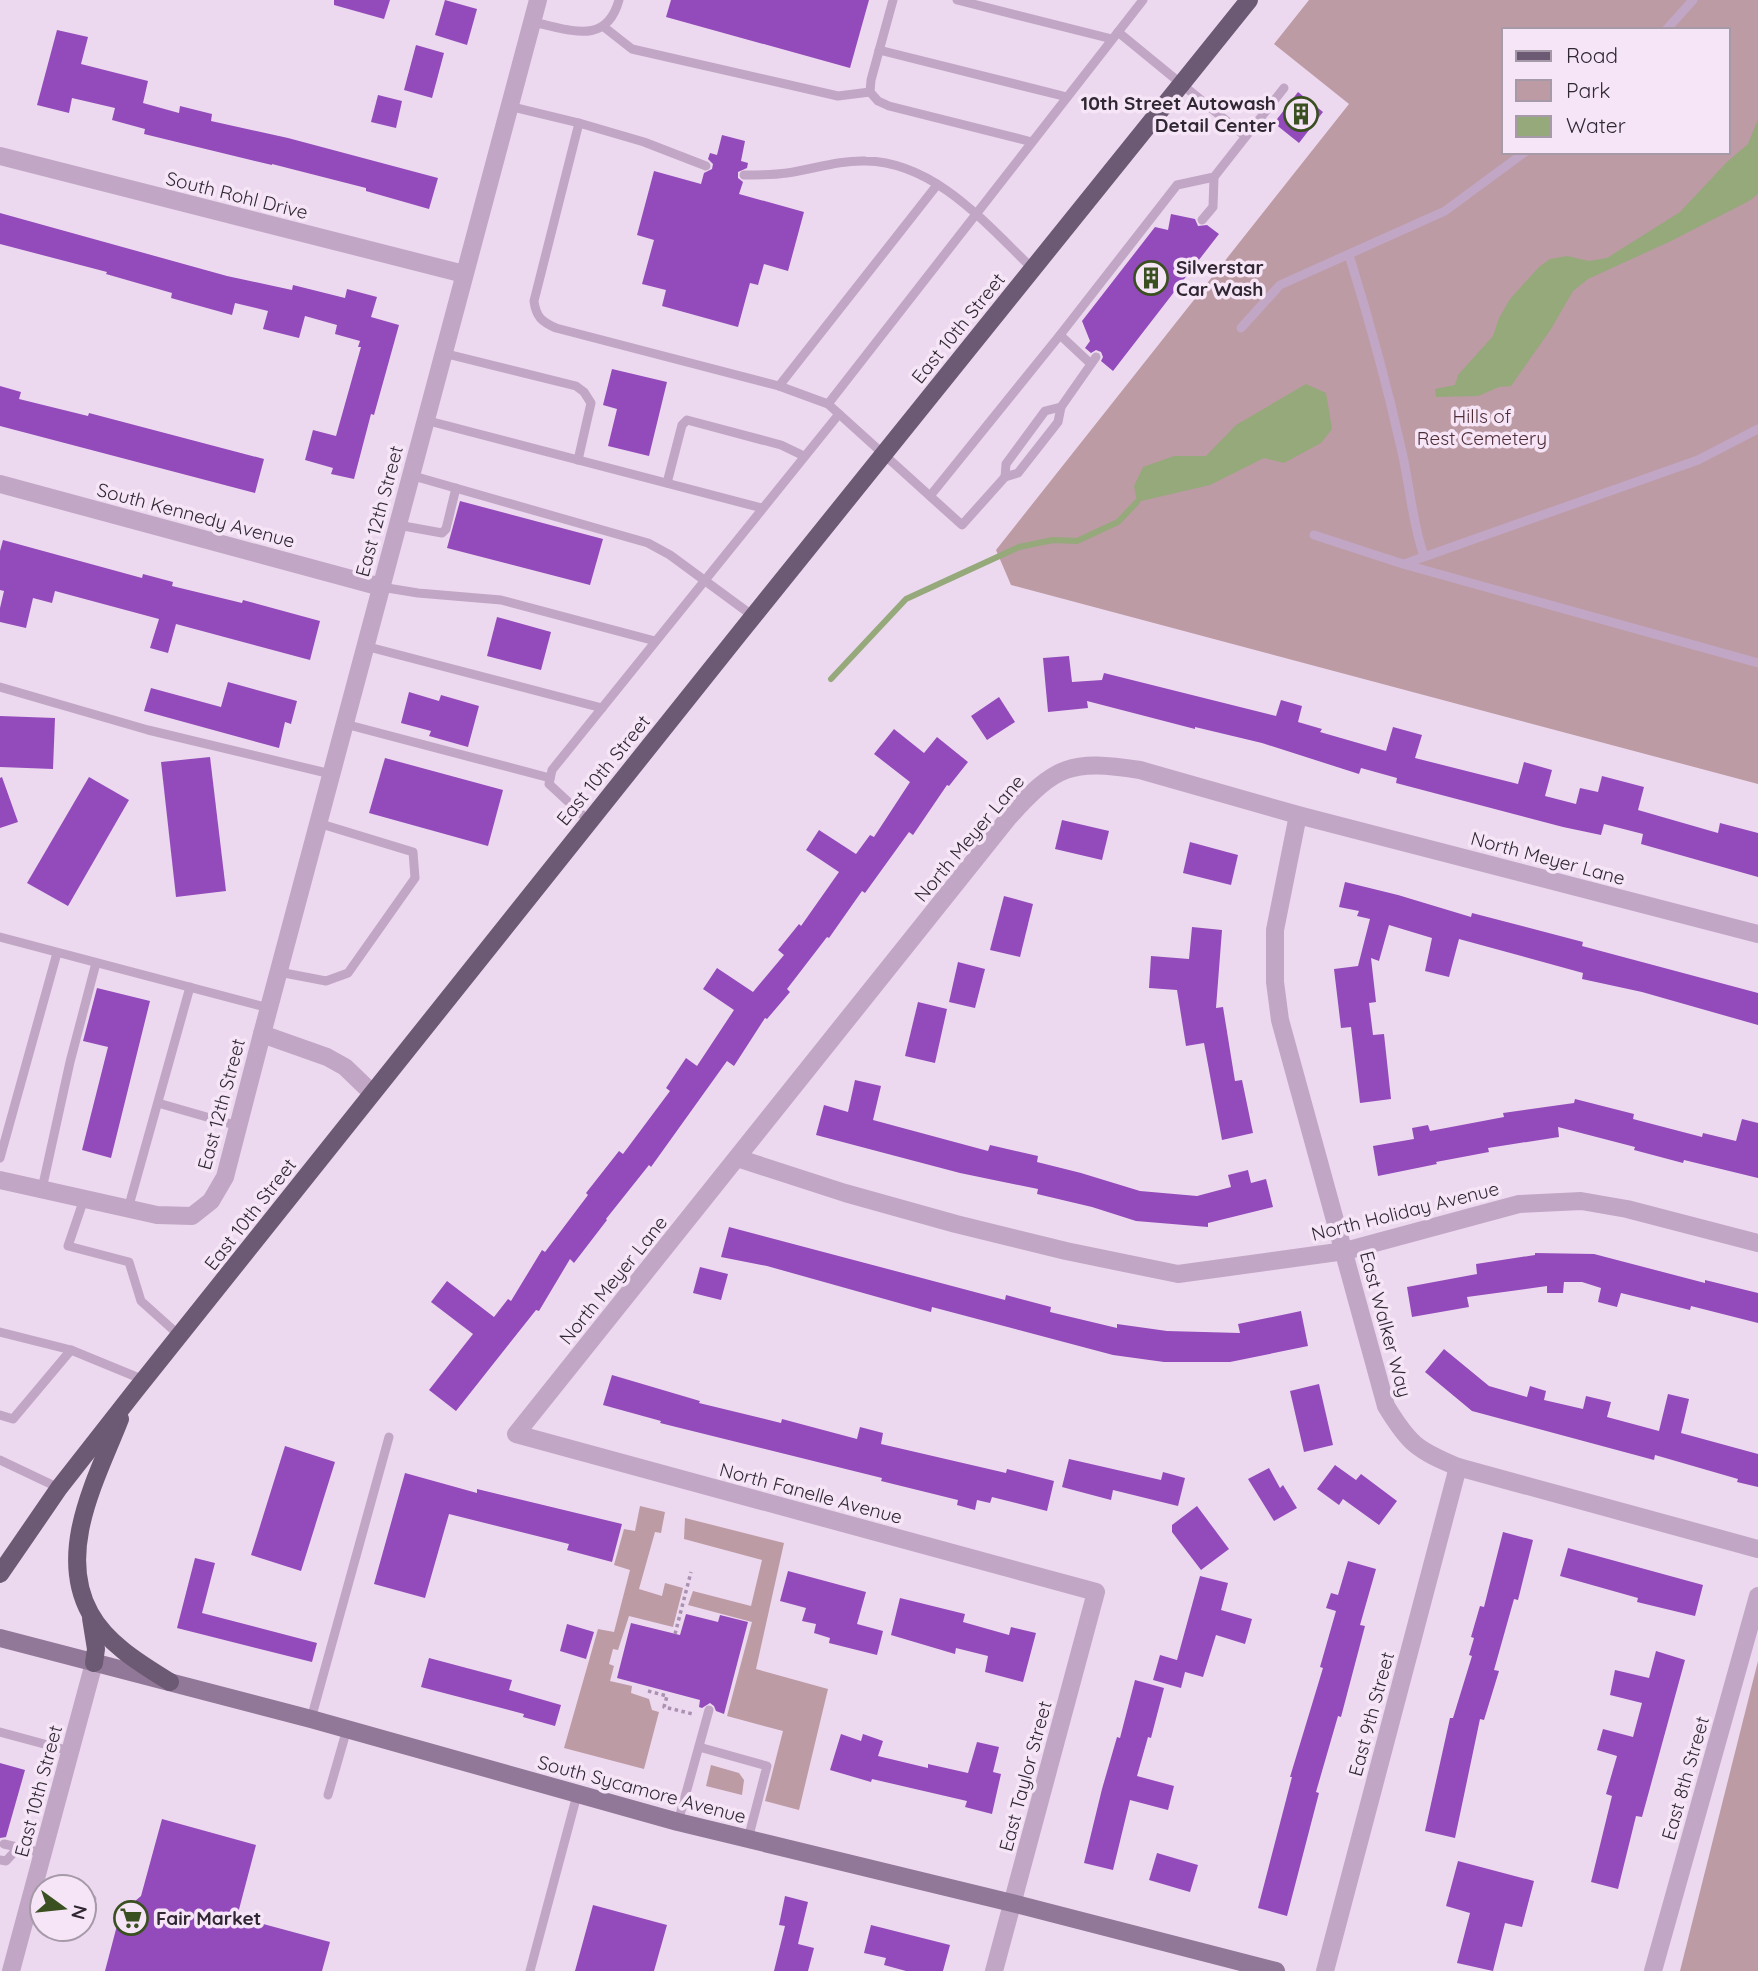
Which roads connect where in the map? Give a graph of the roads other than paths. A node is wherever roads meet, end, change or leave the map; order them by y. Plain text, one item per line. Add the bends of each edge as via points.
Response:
1 (538, 0) edge
2 (619, 0) edge
3 (893, 0) edge
4 (957, 0) edge
5 (1143, 0) edge
6 (1249, 0) edge
7 (1693, 0) edge
8 (532, 22) junction
9 (604, 27) junction
10 (1668, 28) edge
11 (1115, 35) junction
12 (879, 50) junction
13 (1182, 85) junction
14 (1284, 89) dead end
15 (870, 92) junction
16 (1067, 97) junction
17 (509, 106) junction
18 (579, 123) junction
19 (1245, 136) junction
20 (1032, 142) junction
21 (1522, 154) edge
22 (0, 156) edge
23 (706, 166) dead end
24 (744, 175) dead end
25 (1214, 177) junction
26 (937, 185) junction
27 (976, 214) junction
28 (1202, 220) dead end
29 (1349, 255) junction
30 (1033, 269) junction
31 (464, 274) junction
32 (1241, 328) dead end
33 (1060, 335) junction
34 (443, 353) junction
35 (779, 386) junction
36 (828, 404) junction
37 (1061, 407) junction
38 (839, 414) junction
39 (425, 420) junction
40 (1758, 429) edge
41 (883, 455) junction
42 (804, 456) junction
43 (578, 460) junction
44 (410, 475) junction
45 (1005, 477) junction
46 (667, 483) junction
47 (0, 484) edge
48 (456, 488) junction
49 (930, 496) junction
50 (762, 508) junction
51 (397, 524) junction
52 (1314, 535) dead end
53 (1424, 556) junction
54 (1403, 564) junction
55 (704, 580) junction
56 (381, 587) junction
57 (753, 616) junction
58 (655, 641) junction
59 (365, 646) junction
60 (1758, 663) edge
61 (0, 687) edge
62 (602, 708) junction
63 (345, 724) junction
64 (331, 775) junction
65 (550, 778) junction
66 (1298, 815) junction
67 (589, 821) junction
68 (318, 823) junction
69 (1758, 934) edge
70 (0, 937) edge
71 (57, 953) junction
72 (96, 963) junction
73 (279, 972) junction
74 (190, 987) junction
75 (269, 1008) junction
76 (262, 1034) junction
77 (372, 1093) junction
78 (158, 1103) junction
79 (238, 1126) junction
80 (0, 1158) edge
81 (737, 1158) junction
82 (0, 1180) edge
83 (42, 1189) junction
84 (84, 1199) junction
85 (128, 1209) junction
86 (1758, 1243) edge
87 (1345, 1251) junction
88 (0, 1332) edge
89 (180, 1336) junction
90 (71, 1350) junction
91 (144, 1380) junction
92 (126, 1403) junction
93 (0, 1415) edge
94 (516, 1434) joint
95 (389, 1437) dead end
96 (0, 1460) edge
97 (1458, 1467) junction
98 (59, 1488) junction
99 (1758, 1549) edge
100 (0, 1574) edge
101 (1096, 1592) joint
102 (1758, 1596) edge
103 (91, 1615) junction
104 (0, 1638) edge
105 (94, 1663) junction
106 (170, 1682) junction
107 (708, 1714) road end
108 (311, 1719) junction
109 (347, 1729) junction
110 (0, 1732) edge
111 (699, 1747) junction
112 (71, 1751) junction
113 (328, 1795) dead end
114 (577, 1795) junction
115 (678, 1822) junction
116 (748, 1839) junction
117 (4, 1844) dead end
118 (18, 1848) junction
119 (43, 1853) junction
120 (0, 1860) edge
121 (42, 1873) edge
122 (1012, 1903) junction
123 (28, 1924) edge
124 (11, 1971) edge
125 (530, 1971) edge
126 (994, 1971) edge
127 (1276, 1971) edge
128 (1325, 1971) edge
129 (1653, 1971) edge

1 - 8 street, East 12th Street
2 - 9 lane via 613,19
3 - 12 lane
4 - 11 lane
5 - 11 lane
6 - 13 main road, East 10th Street
7 - 10 lane
8 - 9 lane via 589,33
8 - 17 street, East 12th Street
9 - 15 lane via 632,49 838,96
11 - 13 lane
11 - 16 lane
12 - 15 lane
12 - 16 lane
13 - 19 lane
13 - 30 main road, East 10th Street
14 - 19 lane
15 - 20 lane via 889,106
16 - 20 lane
17 - 18 lane
17 - 31 street, East 12th Street
18 - 23 lane
18 - 35 lane via 534,301 539,318 556,328
19 - 25 lane
20 - 27 lane
21 - 29 lane via 1445,211
22 - 31 street, South Rohl Drive
24 - 26 lane via 868,160 906,167
25 - 28 lane via 1213,207
25 - 33 lane via 1177,185
26 - 27 lane
26 - 35 lane
27 - 30 lane
27 - 36 lane
29 - 32 lane via 1280,285
29 - 53 lane via 1365,304
30 - 41 main road, East 10th Street
31 - 34 street, East 12th Street
33 - 37 lane via 1094,361
33 - 49 lane
34 - 39 street, East 12th Street
34 - 43 lane via 576,386 584,392 591,403
35 - 36 lane
36 - 38 lane
37 - 45 lane via 1058,422 1018,473
37 - 45 lane via 1045,411 1006,464
38 - 41 lane
38 - 42 lane
39 - 43 lane
39 - 44 street, East 12th Street
40 - 53 lane via 1698,460
41 - 49 lane
41 - 57 main road, East 10th Street
42 - 46 lane via 687,420
42 - 50 lane
43 - 46 lane
44 - 48 lane
44 - 51 street, East 12th Street
45 - 49 lane via 962,525
46 - 50 lane
47 - 56 street, South Kennedy Avenue
48 - 51 lane via 442,533
48 - 55 lane via 648,543
50 - 55 lane
51 - 56 street, East 12th Street
52 - 54 lane
53 - 54 lane
54 - 60 lane
55 - 57 lane
55 - 58 lane
56 - 58 lane via 501,600
56 - 59 street, East 12th Street
57 - 67 main road, East 10th Street
58 - 62 lane
59 - 62 lane
59 - 63 street, East 12th Street
61 - 64 lane via 148,730
62 - 65 lane
63 - 64 street, East 12th Street
63 - 65 lane
64 - 68 street, East 12th Street
65 - 67 lane via 554,790
66 - 69 street, North Meyer Lane
66 - 81 street, North Meyer Lane via 1127,768 1070,767 1052,776 1009,817
66 - 87 street, East Walker Way via 1275,930 1275,982 1280,1020
67 - 77 main road, East 10th Street
68 - 73 street, East 12th Street
68 - 73 lane via 413,852 415,878 348,973 326,981
70 - 71 lane
71 - 72 lane
71 - 80 lane
72 - 74 lane
72 - 83 lane
73 - 75 street, East 12th Street
74 - 75 lane
74 - 78 lane
75 - 76 street, East 12th Street
76 - 77 street, East 12th Street via 327,1057
76 - 79 street, East 12th Street
77 - 89 main road, East 10th Street
78 - 79 lane
78 - 85 lane
79 - 85 street, East 12th Street via 225,1177 211,1201 192,1216
81 - 87 street, North Holiday Avenue via 956,1224 1178,1274
81 - 94 street, North Meyer Lane
82 - 83 street
83 - 84 street
84 - 85 street
84 - 89 lane via 68,1246 129,1262 141,1301
86 - 87 street, North Holiday Avenue via 1581,1201 1519,1204
87 - 97 street, East Walker Way via 1386,1406 1402,1433 1425,1453
88 - 90 lane
89 - 91 main road, East 10th Street
90 - 91 lane
90 - 93 lane via 13,1419
91 - 92 main road, East 10th Street
92 - 98 main road, East 10th Street
92 - 103 main road via 89,1499 78,1544 79,1583
94 - 101 street, North Fanelle Avenue
95 - 108 lane
96 - 98 lane
97 - 99 street, East Walker Way
97 - 128 street, East 9th Street
98 - 100 main road, East 10th Street
101 - 122 street, East Taylor Street
102 - 129 street, East 8th Street
103 - 105 main road
103 - 106 main road via 136,1661
104 - 105 main road, South Sycamore Avenue
105 - 106 main road, South Sycamore Avenue
105 - 112 street, East 10th Street
106 - 108 main road, South Sycamore Avenue
107 - 111 lane
108 - 109 main road, South Sycamore Avenue
109 - 113 lane
109 - 114 main road, South Sycamore Avenue
110 - 112 lane
111 - 115 lane
111 - 116 lane via 768,1766
112 - 119 street, East 10th Street
114 - 115 main road, South Sycamore Avenue
114 - 125 lane
115 - 116 main road, South Sycamore Avenue
116 - 122 main road, South Sycamore Avenue
117 - 118 lane
118 - 119 lane
118 - 120 lane via 6,1861
119 - 121 street, East 10th Street
122 - 126 street, East Taylor Street
122 - 127 main road, South Sycamore Avenue
123 - 124 street, East 10th Street

